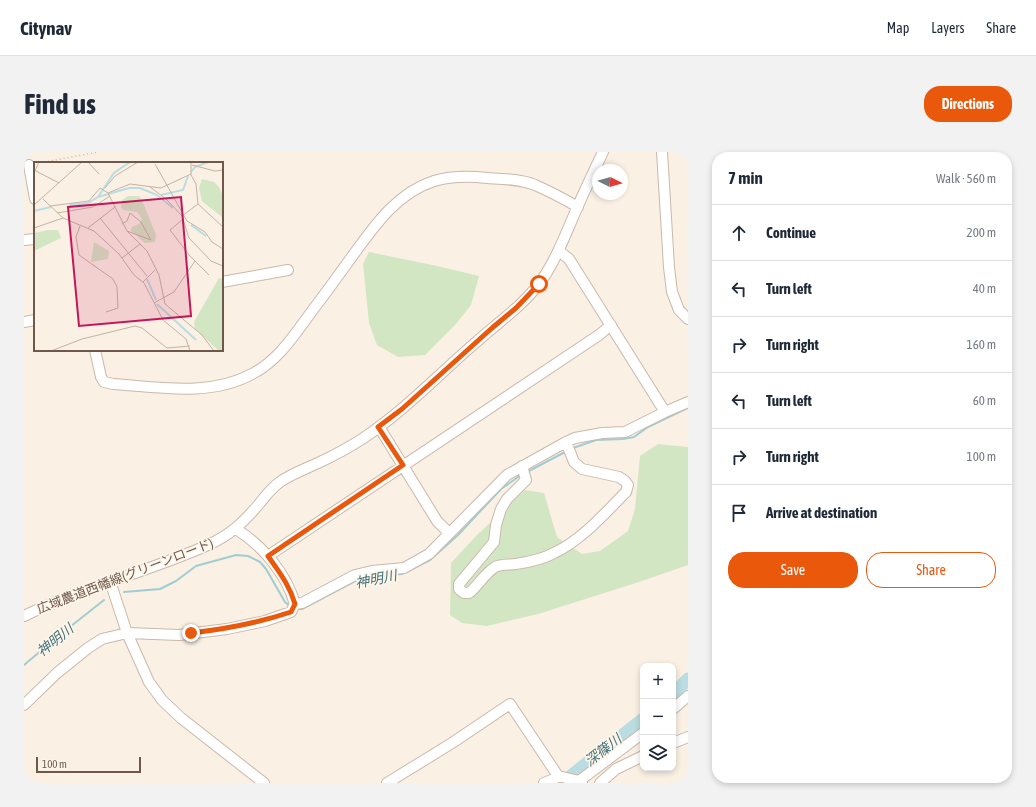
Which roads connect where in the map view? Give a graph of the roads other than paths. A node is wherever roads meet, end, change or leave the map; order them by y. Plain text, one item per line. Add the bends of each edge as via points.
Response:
1 (603, 152) edge
2 (662, 152) edge
3 (29, 165) dead end
4 (34, 193) edge
5 (578, 207) junction
6 (34, 239) edge
7 (24, 240) edge
8 (559, 251) junction
9 (288, 270) dead end
10 (223, 282) edge
11 (688, 319) edge
12 (34, 320) edge
13 (24, 322) edge
14 (611, 325) junction
15 (95, 351) edge
16 (688, 402) edge
17 (665, 412) junction
18 (378, 427) junction
19 (568, 446) junction
20 (403, 465) junction
21 (523, 470) junction
22 (236, 529) junction
23 (449, 533) junction
24 (268, 556) junction
25 (110, 581) junction
26 (293, 608) junction
27 (24, 616) edge
28 (127, 633) junction
29 (688, 696) edge
30 (24, 704) edge
31 (676, 706) edge
32 (640, 735) edge
33 (688, 737) edge
34 (676, 742) edge
35 (640, 757) edge
36 (558, 776) junction
37 (580, 782) edge
38 (264, 783) edge
39 (387, 783) edge
40 (544, 783) edge
41 (600, 783) edge

1 - 5 street, 広域農道西幡線(グリーンロード)
2 - 11 street via 672,292 679,310
3 - 4 street
5 - 8 street, 広域農道西幡線(グリーンロード)
5 - 15 street via 534,184 514,180 469,176 448,178 415,190 389,210 289,342 253,374 220,386 189,389 104,382
6 - 7 street
8 - 14 street via 569,259
8 - 18 street, 広域農道西幡線(グリーンロード) via 539,284 516,308 402,409
9 - 10 street
12 - 13 street
14 - 17 street
14 - 20 street
16 - 17 street
17 - 19 street via 625,432 575,438
18 - 20 street
18 - 22 street, 広域農道西幡線(グリーンロード) via 343,450 279,482
19 - 21 street
19 - 21 street via 574,462 582,470 625,480 628,485 626,492 568,546 537,560 497,566 469,593 464,593 459,584 494,542 501,509 526,480
20 - 23 street via 436,521
20 - 24 street
21 - 23 street via 507,475
22 - 24 street
22 - 25 street, 広域農道西幡線(グリーンロード) via 182,556
23 - 26 street via 429,554 404,568 355,575
24 - 26 street via 289,585
25 - 27 street, 広域農道西幡線(グリーンロード)
25 - 28 street
26 - 28 street via 265,621 227,629 180,635
28 - 30 street via 102,640 88,648
28 - 38 street via 149,682 162,700
29 - 31 street
32 - 37 street
33 - 34 street
35 - 41 street via 616,769
36 - 37 street
36 - 39 street via 510,704
36 - 40 street

